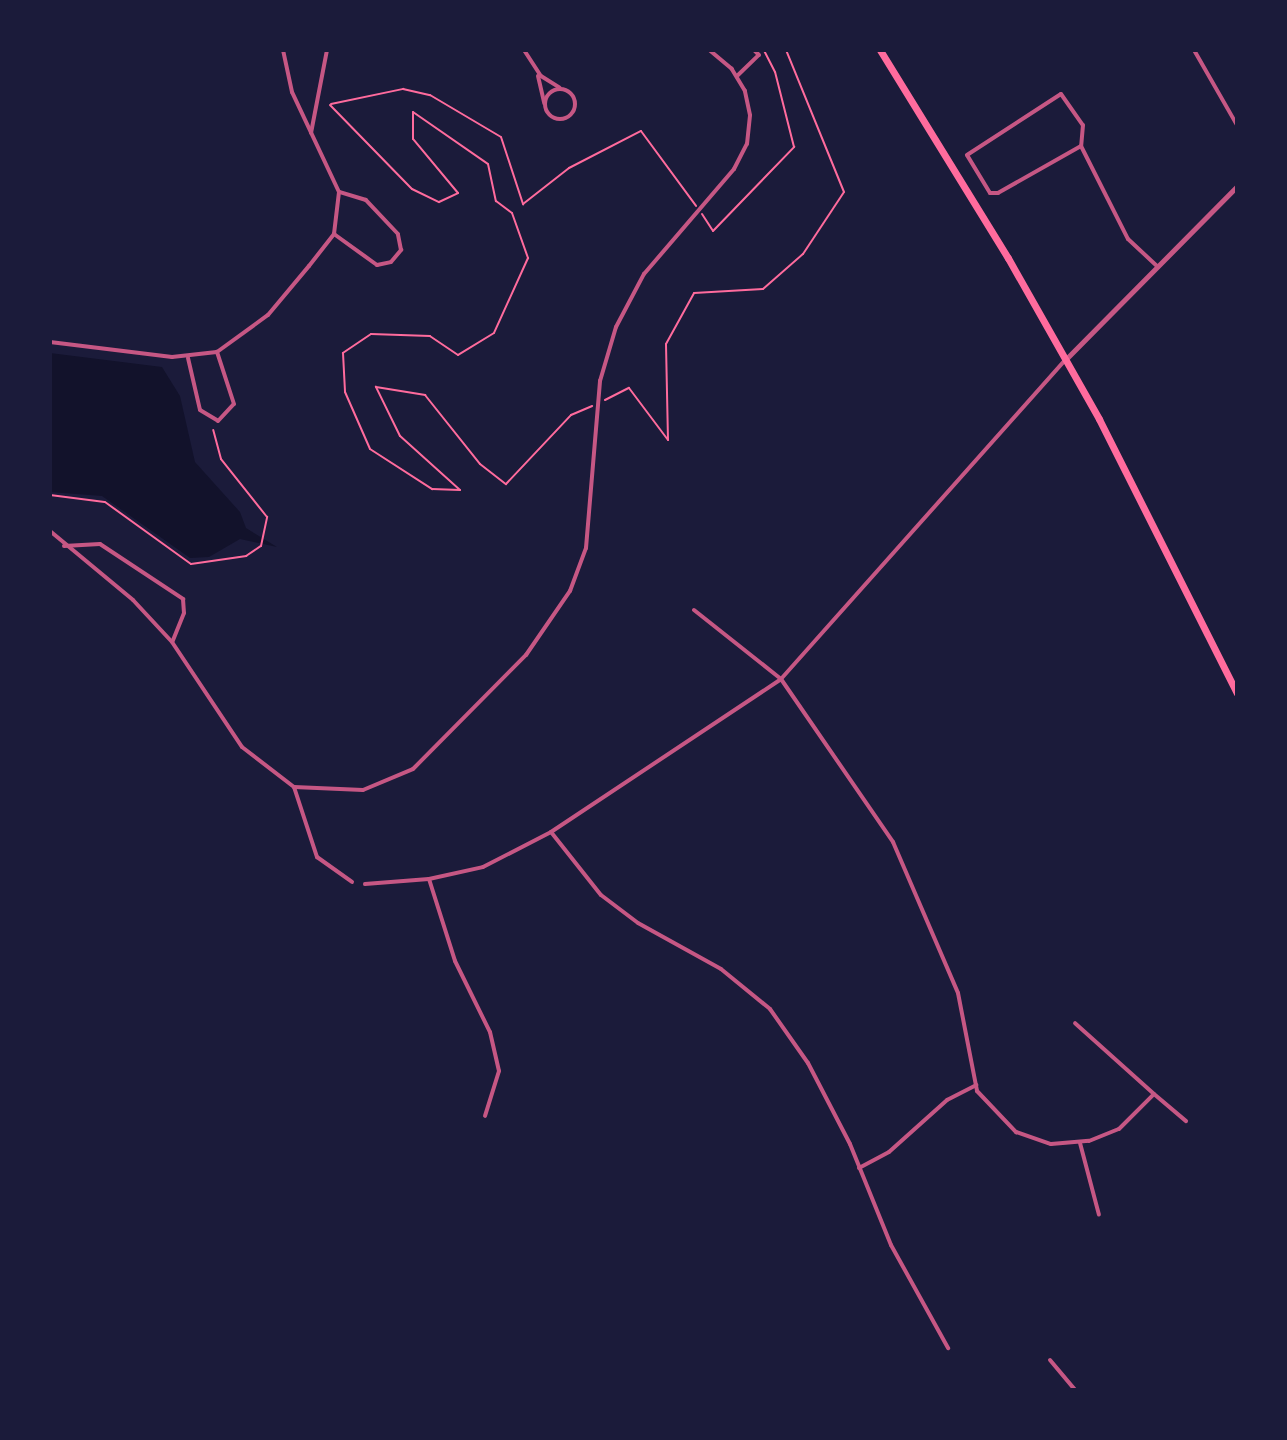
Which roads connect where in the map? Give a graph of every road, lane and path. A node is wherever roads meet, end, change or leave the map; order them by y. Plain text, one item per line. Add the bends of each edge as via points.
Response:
1 (125, 50) edge
2 (142, 50) edge
3 (283, 50) edge
4 (327, 50) edge
5 (524, 50) edge
6 (709, 50) edge
7 (754, 50) edge
8 (764, 50) edge
9 (786, 50) edge
10 (880, 50) edge
11 (1194, 50) edge
12 (536, 70) junction
13 (737, 76) junction
14 (565, 90) junction
15 (545, 106) junction
16 (1237, 125) edge
17 (311, 133) junction
18 (1081, 146) junction
19 (1237, 186) edge
20 (339, 192) junction
21 (698, 209) junction
22 (334, 234) junction
23 (1158, 267) junction
24 (50, 342) edge
25 (217, 352) junction
26 (188, 358) junction
27 (1066, 359) junction
28 (597, 403) junction
29 (213, 430) dead end
30 (50, 495) edge
31 (50, 531) edge
32 (64, 546) junction
33 (694, 610) dead end
34 (172, 642) junction
35 (781, 679) junction
36 (1237, 693) edge
37 (294, 787) junction
38 (551, 832) junction
39 (429, 879) junction
40 (352, 882) dead end
41 (365, 884) dead end
42 (1075, 1023) dead end
43 (976, 1085) junction
44 (1154, 1094) junction
45 (485, 1116) dead end
46 (1186, 1121) dead end
47 (1080, 1143) junction
48 (859, 1168) junction
49 (1099, 1215) dead end
50 (948, 1348) dead end
51 (1050, 1360) dead end
52 (1075, 1390) edge

1 - 2 street
3 - 17 street via 292,92
4 - 17 street
5 - 12 street
6 - 13 street
7 - 13 street via 759,55
8 - 21 path via 775,72 794,147 713,231
9 - 28 path via 844,192 803,254 763,289 694,293 666,344 668,440 629,388
10 - 27 main road
11 - 16 street
12 - 14 street
12 - 15 street
13 - 21 street via 750,115 747,144
14 - 15 street via 550,93
14 - 15 street via 575,101 571,116 557,119
17 - 20 street
18 - 18 street via 998,193 990,193 967,155 1061,94 1083,125
18 - 23 street via 1128,239
19 - 23 street
20 - 22 street
20 - 22 street via 366,200 398,234 401,250 391,262 377,265
21 - 28 street via 627,303 605,358
21 - 28 path via 641,131 569,168 523,204 501,137 430,95 403,89 330,105 412,189 439,202 458,193 413,139 413,112 488,164 496,201 512,213 528,258 494,333 458,355 430,336 371,334 343,353 345,392 370,449 432,489 460,490 400,436 376,387 425,395 480,464 506,484 571,415
22 - 25 street via 268,315
23 - 27 street
24 - 26 street
25 - 26 street
25 - 26 street via 234,404 218,421 200,410
27 - 35 street
27 - 36 main road via 1147,506
28 - 37 street via 586,548 570,591 537,642 402,777 347,792
29 - 30 path via 221,459 264,512 261,546 236,560 191,564 105,502
31 - 32 street
32 - 34 street via 133,600
32 - 34 street via 100,544 183,599 184,613
33 - 35 street
34 - 37 street via 242,747
35 - 38 street
35 - 43 street via 893,842 958,993
37 - 40 street via 317,857
38 - 39 street via 483,867
38 - 48 street via 601,895 638,923 721,969 770,1009 808,1063
39 - 41 street
39 - 45 street via 455,961 490,1032 499,1071
42 - 44 street
43 - 47 street via 1016,1132 1051,1144
43 - 48 street via 947,1100 889,1152
44 - 46 street
44 - 47 street via 1119,1129
47 - 49 street
48 - 50 street via 891,1245
51 - 52 street

